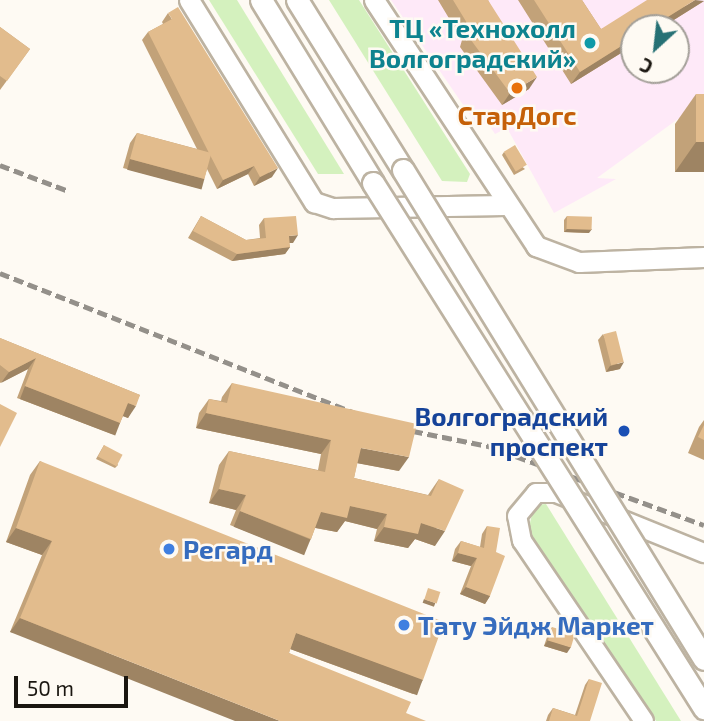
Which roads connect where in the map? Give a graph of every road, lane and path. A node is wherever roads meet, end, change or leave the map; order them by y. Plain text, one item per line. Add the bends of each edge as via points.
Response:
1 (189, 0) edge
2 (261, 0) edge
3 (297, 0) edge
4 (374, 0) edge
5 (505, 205) junction
6 (704, 257) edge
7 (704, 553) edge
8 (704, 659) edge
9 (704, 708) edge
10 (644, 721) edge

1 - 5 main road via 314,202 333,208
2 - 9 main road, bridge
3 - 8 main road, bridge
4 - 5 main road
5 - 6 main road via 526,237 563,260
7 - 10 street via 556,493 536,493 517,516 522,541

